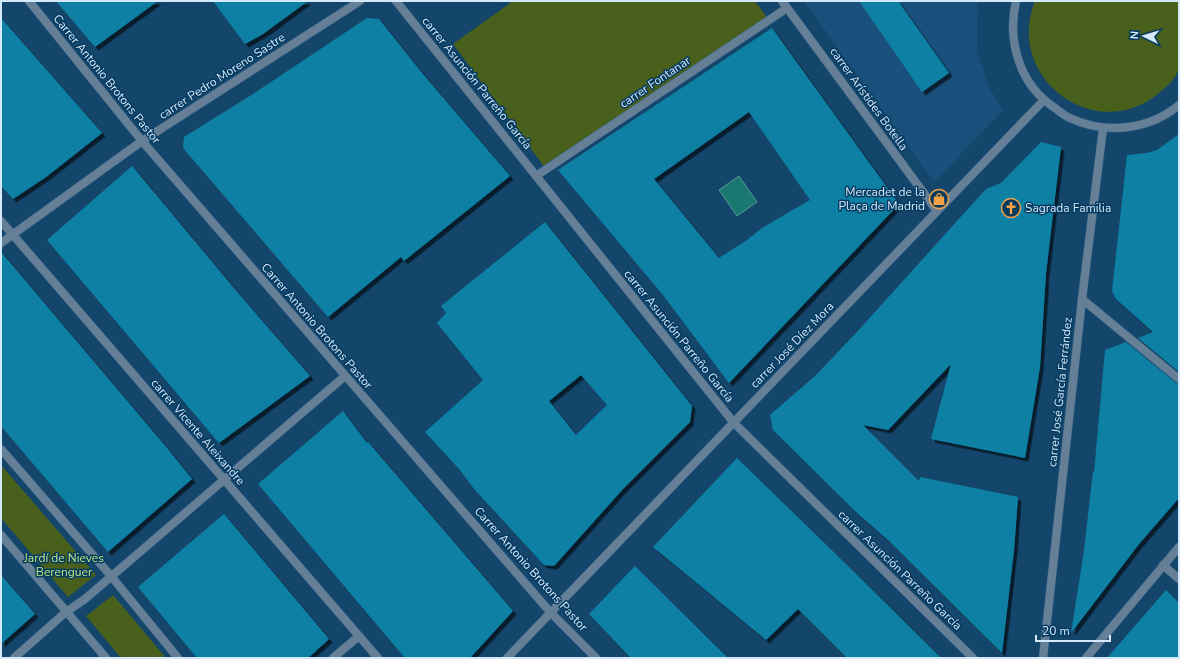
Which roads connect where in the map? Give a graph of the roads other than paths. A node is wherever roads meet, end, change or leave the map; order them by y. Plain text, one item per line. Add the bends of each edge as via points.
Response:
1 (29, 1) edge
2 (360, 1) edge
3 (396, 1) edge
4 (1016, 1) edge
5 (785, 4) edge
6 (1044, 100) junction
7 (1179, 105) edge
8 (1103, 128) junction
9 (142, 141) junction
10 (536, 176) junction
11 (937, 211) junction
12 (1, 221) edge
13 (13, 234) junction
14 (1, 243) edge
15 (1082, 299) junction
16 (345, 376) junction
17 (1179, 379) edge
18 (734, 423) junction
19 (1, 448) edge
20 (224, 480) junction
21 (1, 535) edge
22 (1179, 546) edge
23 (1163, 565) junction
24 (111, 576) junction
25 (1179, 579) edge
26 (66, 612) junction
27 (551, 613) junction
28 (359, 636) junction
29 (14, 658) edge
30 (106, 658) edge
31 (178, 658) edge
32 (333, 658) edge
33 (378, 658) edge
34 (507, 658) edge
35 (596, 658) edge
36 (973, 658) edge
37 (1043, 658) edge
38 (1086, 658) edge

1 - 9 street, Carrer Antonio Brotons Pastor
2 - 9 street, carrer Pedro Moreno Sastre
3 - 10 street, carrer Asunción Parreño García
4 - 6 street via 1013,15 1015,51 1021,68
5 - 10 street, carrer Fontanar
5 - 11 street, carrer Arístides Botella
6 - 8 street via 1069,118
6 - 11 street, carrer José Díez Mora
7 - 8 street via 1171,112 1138,126
8 - 15 street, carrer José García Ferrández
9 - 13 street, carrer Pedro Moreno Sastre
9 - 16 street, Carrer Antonio Brotons Pastor
10 - 18 street, carrer Asunción Parreño García
11 - 18 street, carrer José Díez Mora
12 - 13 street, carrer Vicente Aleixandre
13 - 14 street, carrer Pedro Moreno Sastre
13 - 20 street, carrer Vicente Aleixandre
15 - 17 street
15 - 37 street, carrer José García Ferrández
16 - 20 street
16 - 27 street, Carrer Antonio Brotons Pastor
18 - 27 street, carrer José Díez Mora
18 - 36 street, carrer Asunción Parreño García
19 - 24 street
20 - 24 street
20 - 28 street, carrer Vicente Aleixandre
21 - 26 street
22 - 23 street
23 - 25 street
23 - 38 street
24 - 26 street
24 - 31 street
26 - 29 street
26 - 30 street
27 - 34 street, carrer José Díez Mora
27 - 35 street, Carrer Antonio Brotons Pastor
28 - 32 street
28 - 33 street, carrer Vicente Aleixandre

